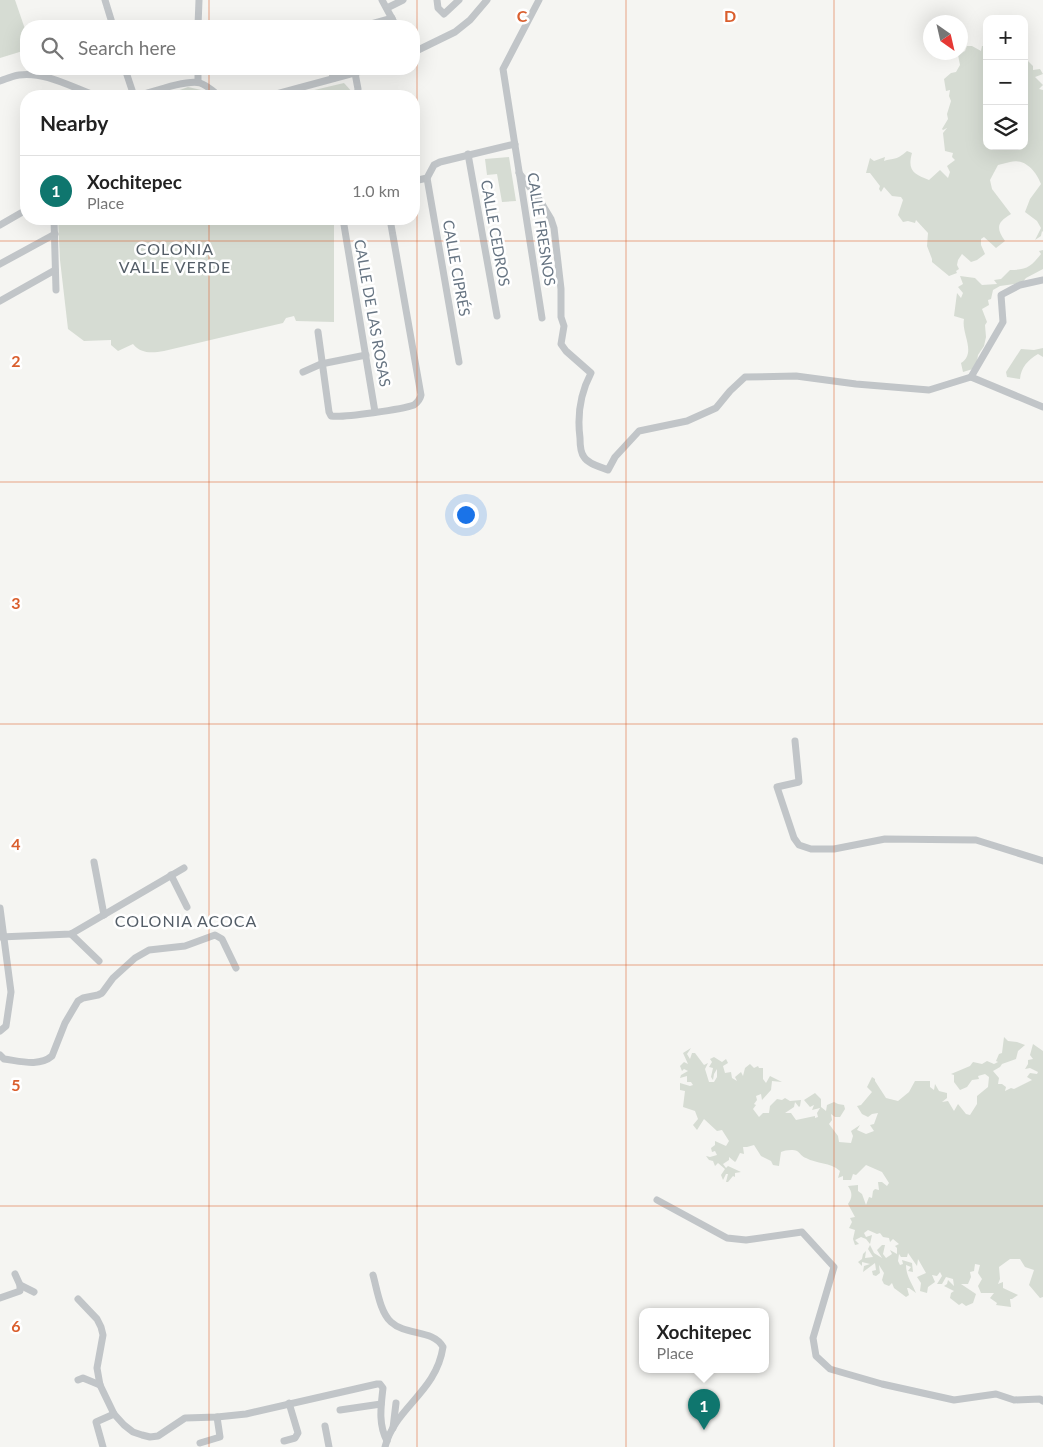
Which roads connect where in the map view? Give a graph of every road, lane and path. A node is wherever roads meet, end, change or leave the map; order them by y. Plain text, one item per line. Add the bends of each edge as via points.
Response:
1 (104, 0) edge
2 (199, 0) edge
3 (382, 0) edge
4 (403, 0) edge
5 (437, 0) edge
6 (459, 0) edge
7 (487, 0) edge
8 (539, 0) edge
9 (387, 8) junction
10 (392, 18) joint
11 (110, 20) edge
12 (198, 20) edge
13 (385, 20) edge
14 (420, 49) edge
15 (128, 75) edge
16 (198, 75) edge
17 (333, 75) edge
18 (347, 75) edge
19 (355, 75) edge
20 (334, 78) junction
21 (0, 81) edge
22 (198, 82) junction
23 (82, 90) edge
24 (132, 90) edge
25 (170, 90) edge
26 (212, 90) edge
27 (291, 90) edge
28 (358, 90) edge
29 (515, 144) junction
30 (468, 154) junction
31 (519, 173) junction
32 (427, 178) junction
33 (420, 180) edge
34 (20, 213) edge
35 (0, 225) edge
36 (54, 225) edge
37 (344, 225) edge
38 (391, 225) edge
39 (55, 234) junction
40 (0, 264) edge
41 (55, 270) junction
42 (1043, 280) edge
43 (56, 290) dead end
44 (0, 301) edge
45 (497, 316) dead end
46 (542, 318) dead end
47 (318, 332) dead end
48 (366, 355) junction
49 (459, 362) dead end
50 (322, 364) junction
51 (303, 372) dead end
52 (971, 377) junction
53 (1043, 407) edge
54 (375, 412) junction
55 (796, 741) dead end
56 (1043, 861) edge
57 (94, 862) dead end
58 (184, 868) dead end
59 (171, 875) junction
60 (187, 907) dead end
61 (0, 908) edge
62 (104, 915) junction
63 (71, 934) junction
64 (2, 937) edge
65 (99, 961) dead end
66 (236, 968) dead end
67 (0, 1032) edge
68 (0, 1056) edge
69 (657, 1200) dead end
70 (14, 1274) dead end
71 (373, 1275) dead end
72 (20, 1285) junction
73 (34, 1292) dead end
74 (0, 1298) edge
75 (78, 1299) dead end
76 (78, 1380) dead end
77 (100, 1385) junction
78 (1043, 1401) edge
79 (289, 1402) junction
80 (381, 1404) junction
81 (396, 1404) dead end
82 (340, 1410) dead end
83 (114, 1414) junction
84 (217, 1417) junction
85 (325, 1426) dead end
86 (392, 1428) junction
87 (284, 1441) dead end
88 (200, 1443) dead end
89 (386, 1444) edge
90 (103, 1447) edge
91 (329, 1447) edge

1 - 11 street
2 - 12 street
3 - 9 street
4 - 9 street
5 - 6 street via 438,8 444,14
7 - 14 street via 455,32
8 - 29 street, CALLE FRESNOS via 503,69
9 - 10 street
10 - 13 street
15 - 24 street
16 - 22 street
17 - 20 street
18 - 20 street
19 - 28 street
20 - 27 street
21 - 23 street via 19,75 35,76
22 - 25 street
22 - 26 street
29 - 30 street
29 - 31 street, CALLE FRESNOS
30 - 32 street via 434,165
30 - 45 street, CALLE CEDROS
31 - 46 street, CALLE FRESNOS
31 - 52 street via 539,199 554,228 562,289 561,317 564,326 561,344 591,373 579,410 581,450 587,461 608,470 615,457 639,431 687,421 716,408 744,377 796,376 929,390
32 - 33 street
32 - 49 street, CALLE CIPRÉS
34 - 35 street
36 - 39 street
37 - 48 street, CALLE DE LAS ROSAS
38 - 54 street via 421,396 413,405
39 - 40 street
39 - 41 street
41 - 43 street
41 - 44 street
42 - 52 street via 1020,285 1001,295 1003,322
47 - 50 street
48 - 50 street
48 - 54 street, CALLE DE LAS ROSAS
50 - 51 street
50 - 54 street via 329,412 334,417
52 - 53 street
55 - 56 street via 799,782 777,787 799,845 811,849 834,849 885,839 976,840
57 - 62 street
58 - 59 street
59 - 60 street
59 - 62 street
61 - 64 street
62 - 63 street
63 - 64 street
63 - 65 street
64 - 67 street via 11,992 6,1026
66 - 68 street via 222,939 215,935 185,946 149,950 113,978 102,993 78,1002 65,1023 52,1056 47,1060 4,1059
69 - 78 street via 727,1238 746,1240 802,1232 834,1267 813,1338 816,1356 830,1369 954,1400 996,1394 1014,1400
70 - 72 street
71 - 86 street via 390,1321 408,1331 436,1338 443,1347 433,1377
72 - 73 street
72 - 74 street via 20,1291
75 - 77 street via 101,1327 103,1335 97,1368
76 - 77 street via 83,1378
77 - 83 street
79 - 80 street via 380,1384 383,1388
79 - 84 street via 246,1414
79 - 87 street via 298,1433 295,1438
80 - 82 street
80 - 89 street
81 - 86 street
83 - 84 street via 133,1432 150,1437 162,1434 185,1418
83 - 90 street via 96,1422
84 - 88 street via 220,1437
85 - 91 street
86 - 89 street

